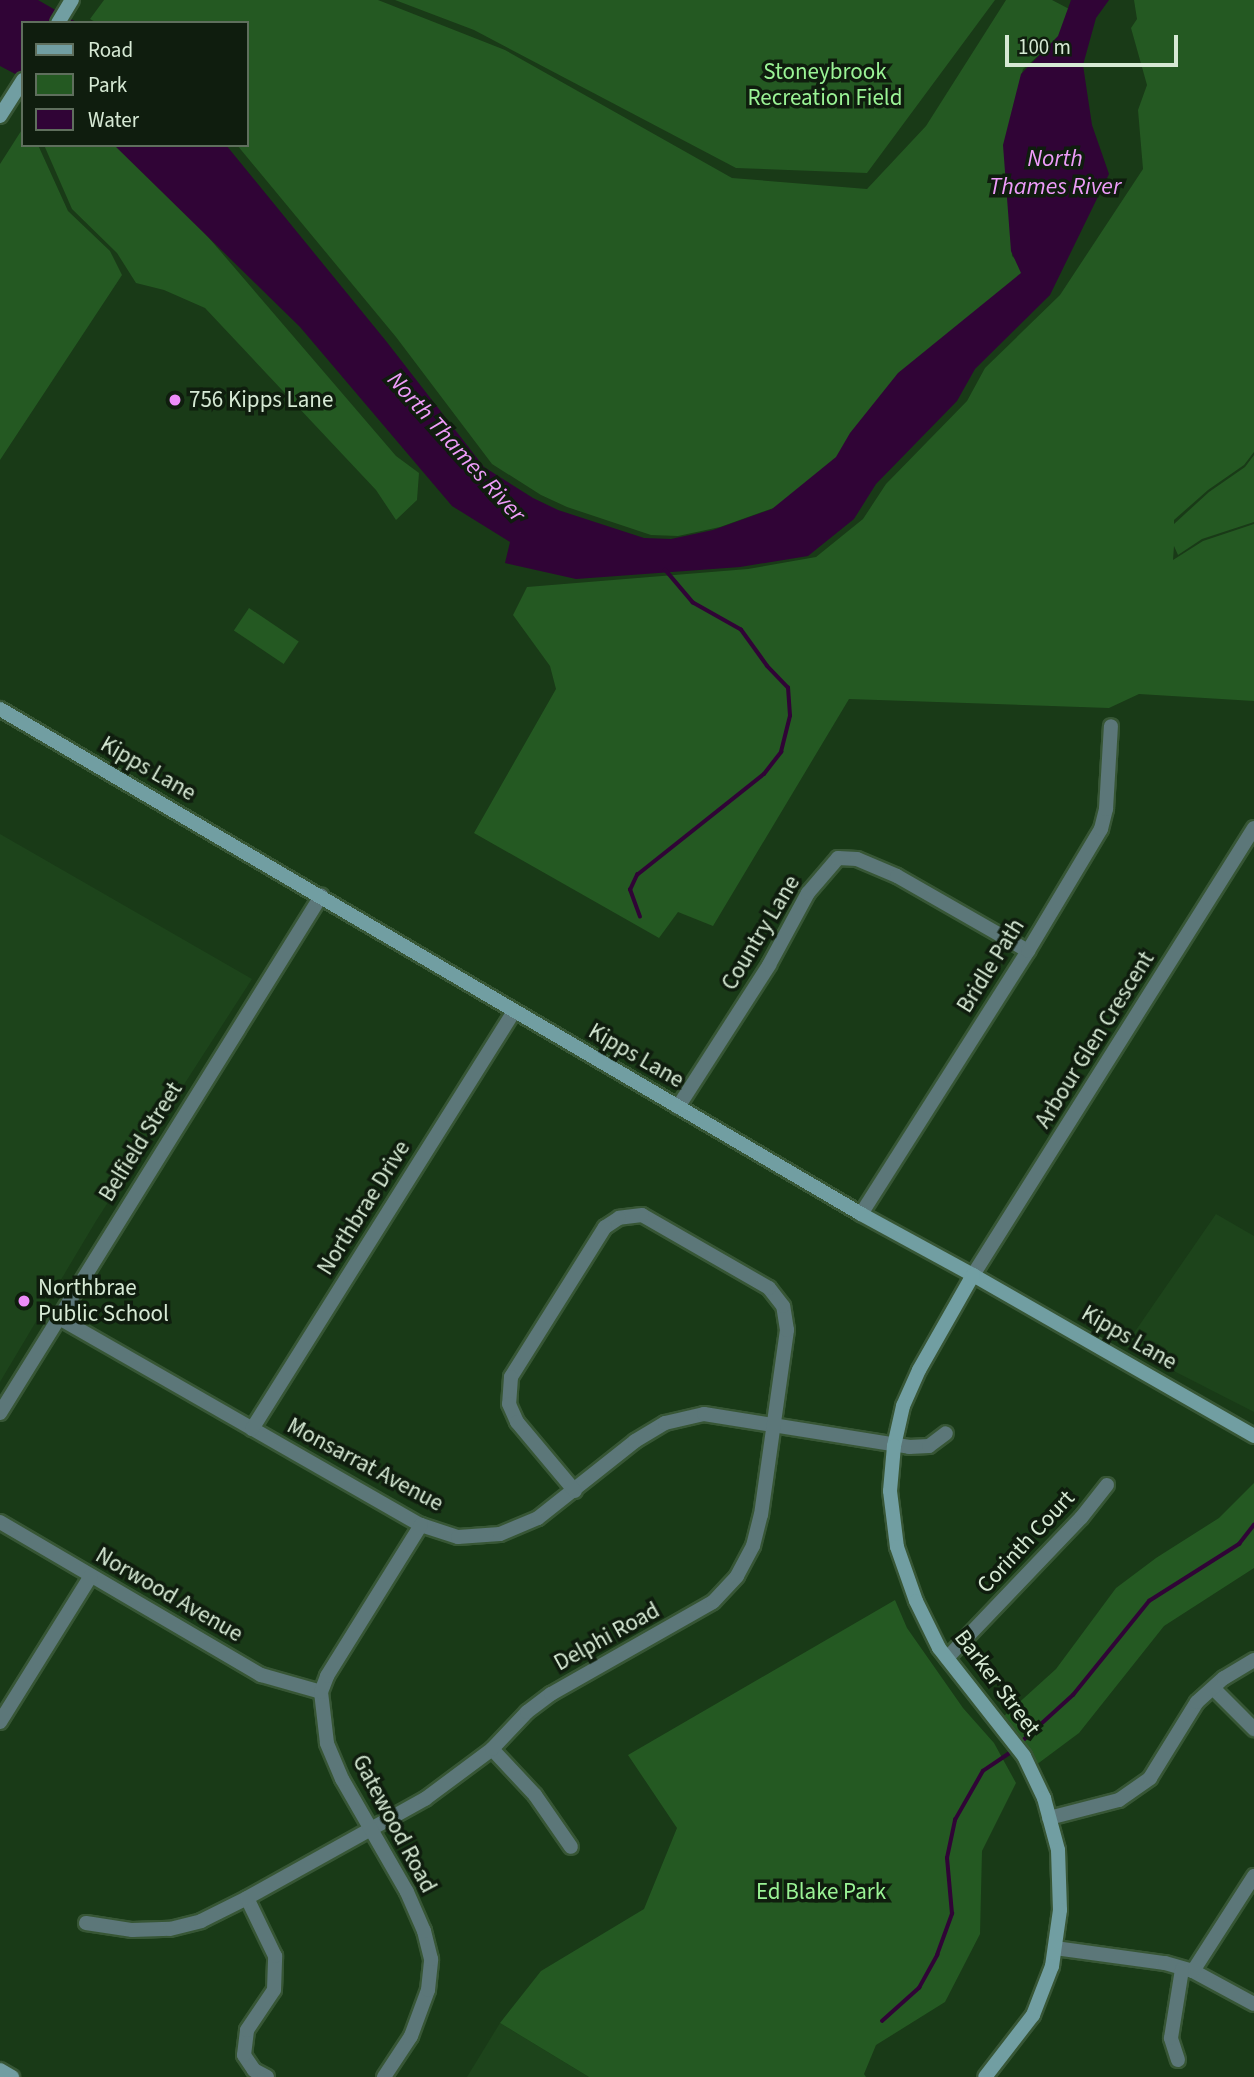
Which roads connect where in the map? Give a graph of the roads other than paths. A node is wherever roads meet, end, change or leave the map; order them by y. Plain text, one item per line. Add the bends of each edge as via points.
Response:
1 (72, 0) edge
2 (59, 21) edge
3 (21, 83) edge
4 (0, 116) edge
5 (0, 709) edge
6 (1111, 726) dead end
7 (1254, 828) edge
8 (321, 896) junction
9 (1028, 951) junction
10 (514, 1012) junction
11 (678, 1107) junction
12 (861, 1214) junction
13 (973, 1275) junction
14 (59, 1318) junction
15 (0, 1413) edge
16 (775, 1424) junction
17 (252, 1429) junction
18 (946, 1433) dead end
19 (1254, 1436) edge
20 (894, 1446) junction
21 (1107, 1485) dead end
22 (575, 1491) junction
23 (0, 1522) edge
24 (421, 1525) junction
25 (91, 1576) junction
26 (947, 1658) junction
27 (1254, 1660) edge
28 (1214, 1689) junction
29 (321, 1692) junction
30 (0, 1722) edge
31 (1254, 1729) edge
32 (492, 1749) junction
33 (1049, 1818) junction
34 (371, 1830) junction
35 (571, 1847) dead end
36 (1254, 1876) edge
37 (247, 1898) junction
38 (86, 1923) dead end
39 (1055, 1948) junction
40 (1188, 1970) junction
41 (1254, 2004) edge
42 (1178, 2060) dead end
43 (0, 2070) edge
44 (12, 2077) edge
45 (267, 2077) edge
46 (384, 2077) edge
47 (985, 2077) edge

1 - 2 street
3 - 4 street
5 - 8 street, Kipps Lane
6 - 9 street, Bridle Path via 1103,822
7 - 13 street, Arbour Glen Crescent
8 - 10 street, Kipps Lane
8 - 14 street, Belfield Street
9 - 11 street, Country Lane via 898,876 857,859 838,858 808,893 769,965
9 - 12 street, Bridle Path
10 - 11 street, Kipps Lane
10 - 17 street, Northbrae Drive
11 - 12 street, Kipps Lane
12 - 13 street, Kipps Lane
13 - 19 street, Kipps Lane
13 - 20 street, Barker Street via 919,1370 903,1406
14 - 15 street, Belfield Street
14 - 17 street, Monsarrat Avenue
16 - 20 street, Monsarrat Avenue
16 - 22 street, Monsarrat Avenue via 704,1414 665,1423 635,1441
16 - 22 street, Delphi Road via 787,1330 783,1306 769,1288 642,1215 619,1218 605,1227 511,1377 509,1404 517,1422
16 - 32 street, Delphi Road via 761,1515 753,1546 737,1576 713,1602 551,1694
17 - 24 street, Monsarrat Avenue
18 - 20 street, Monsarrat Avenue via 929,1446
20 - 26 street, Barker Street via 890,1491 897,1547 916,1601
21 - 26 street, Corinth Court
22 - 24 street, Monsarrat Avenue via 538,1518 500,1534 458,1537
23 - 25 street, Norwood Avenue
24 - 29 street
25 - 29 street, Norwood Avenue via 261,1675
25 - 30 street
26 - 33 street, Barker Street via 1021,1753
27 - 28 street
28 - 31 street
28 - 33 street via 1197,1702 1150,1778 1119,1800
29 - 34 street, Gatewood Road via 327,1743
32 - 34 street, Delphi Road via 425,1799
32 - 35 street via 535,1795
33 - 39 street, Barker Street via 1058,1850 1060,1910
34 - 37 street, Delphi Road
34 - 46 street, Gatewood Road via 407,1892 431,1959 428,1990 411,2036
36 - 40 street
37 - 38 street, Delphi Road via 201,1921 170,1929 132,1930
37 - 45 street via 275,1956 274,1990 247,2029 244,2055 254,2070
39 - 40 street
39 - 47 street, Barker Street via 1033,2015
40 - 41 street
40 - 42 street via 1171,2038
43 - 44 street

